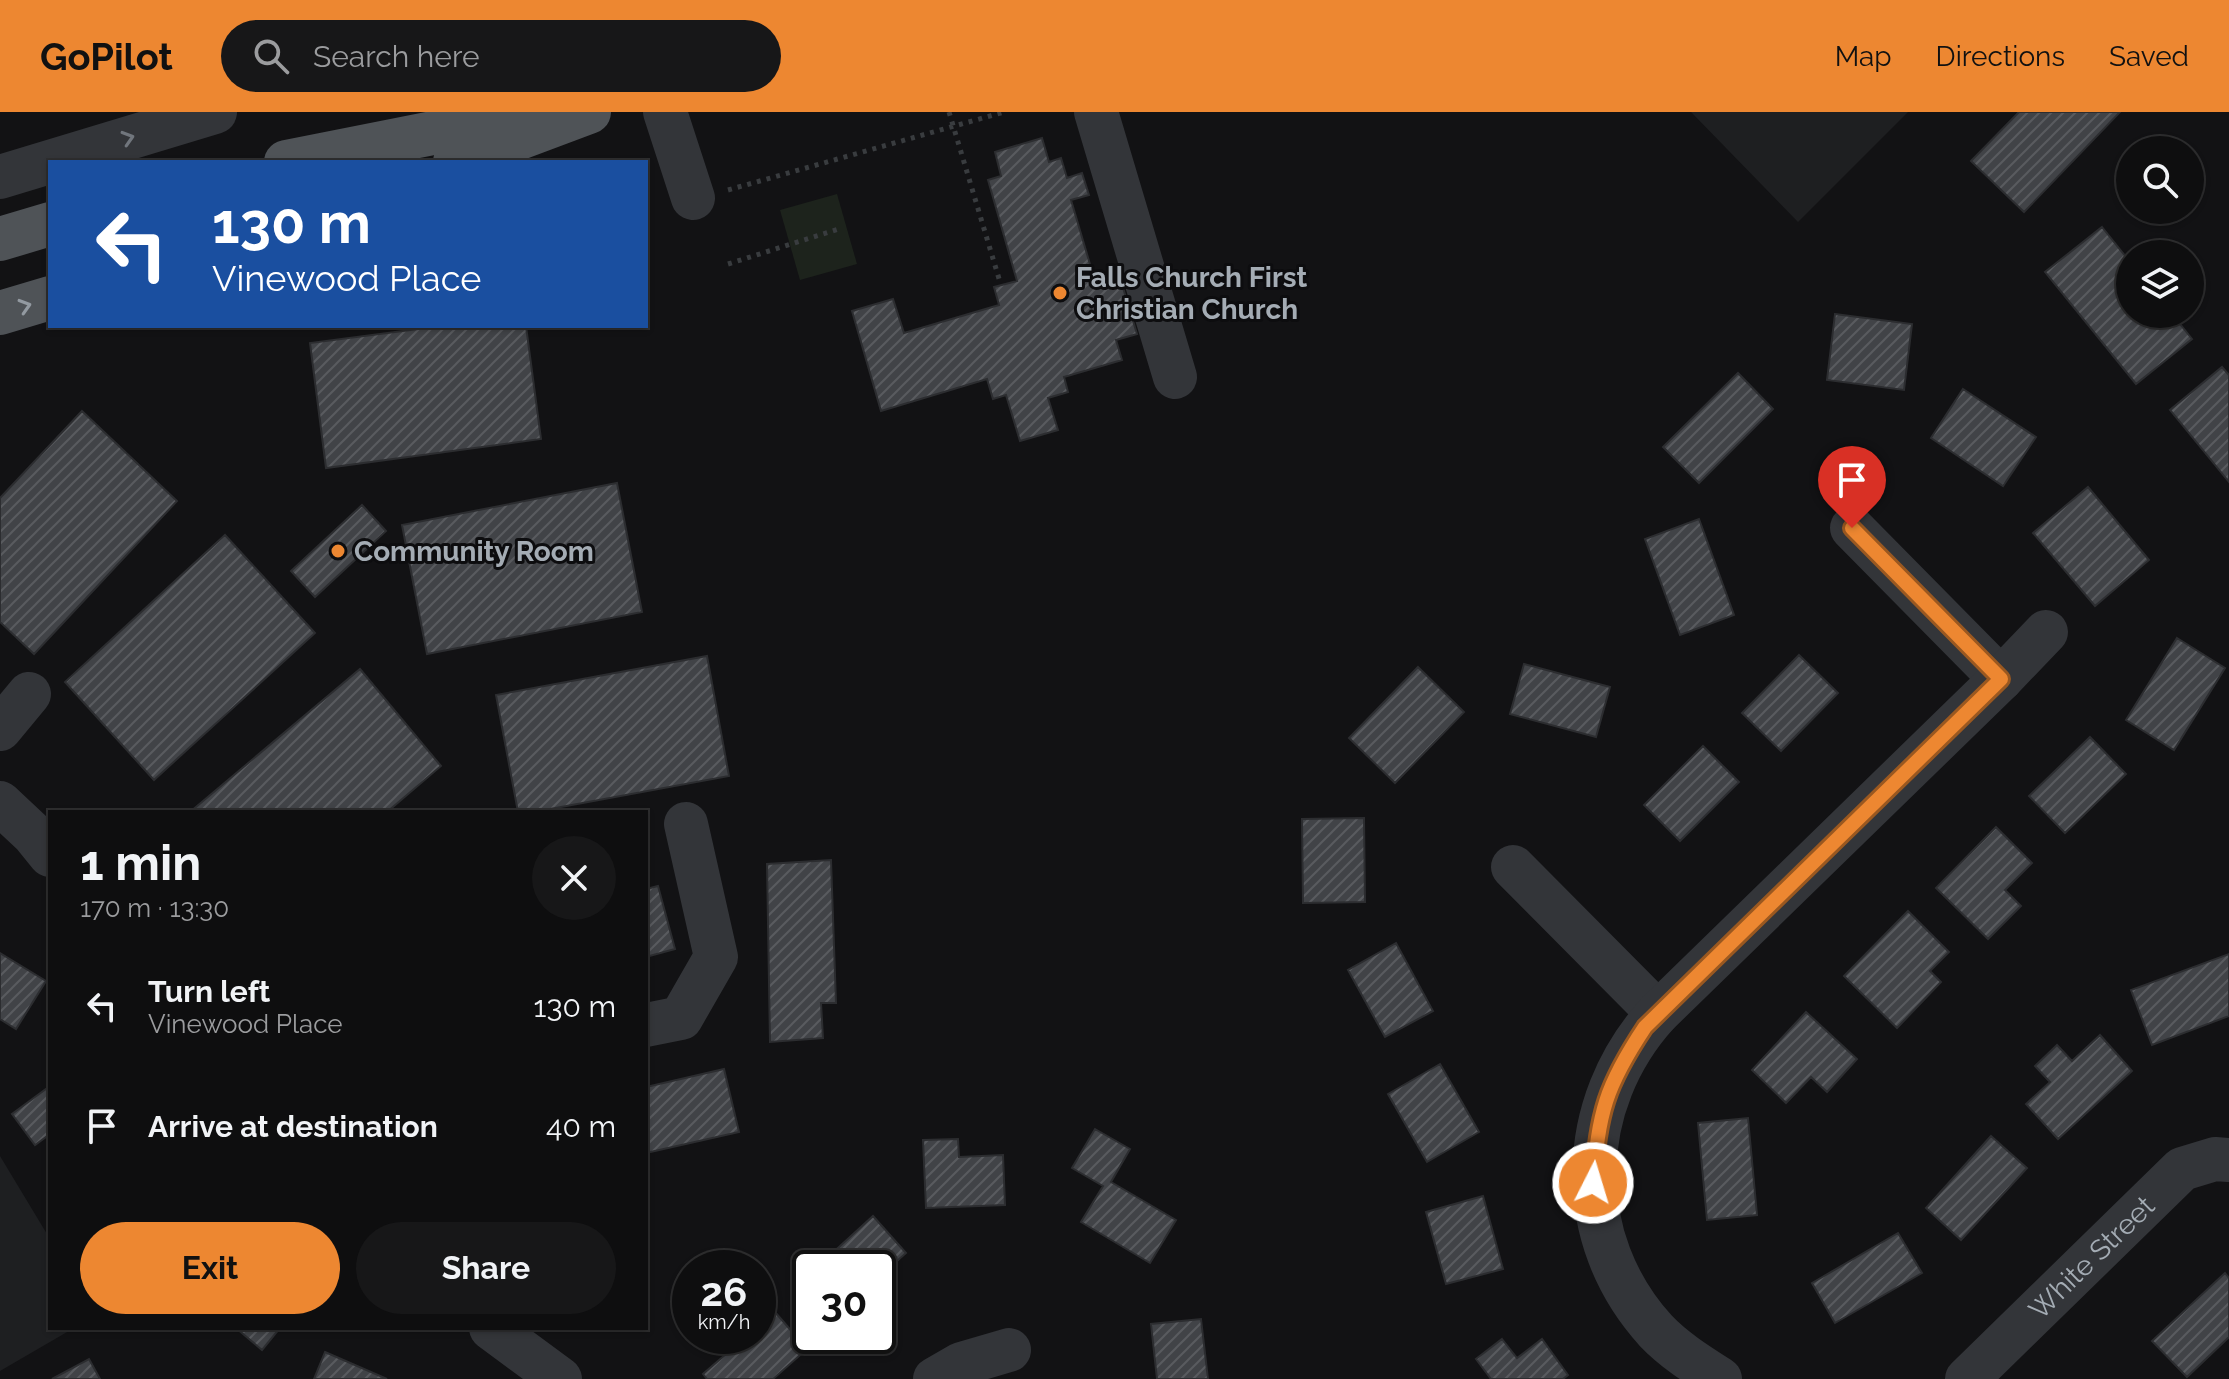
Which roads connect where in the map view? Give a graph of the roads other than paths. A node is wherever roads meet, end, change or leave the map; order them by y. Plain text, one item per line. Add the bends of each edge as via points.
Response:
1 (215, 112) edge
2 (539, 112) edge
3 (589, 112) edge
4 (665, 112) edge
5 (1096, 112) edge
6 (56, 160) edge
7 (296, 160) edge
8 (460, 160) edge
9 (48, 162) edge
10 (0, 177) edge
11 (693, 198) road end
12 (48, 225) edge
13 (0, 239) edge
14 (48, 299) edge
15 (0, 313) edge
16 (1175, 377) dead end
17 (1852, 528) dead end
18 (2046, 632) dead end
19 (2001, 679) junction
20 (29, 694) dead end
21 (0, 729) edge
22 (0, 803) edge
23 (686, 824) dead end
24 (48, 853) edge
25 (1513, 867) dead end
26 (1658, 1013) junction
27 (648, 1025) edge
28 (2229, 1160) edge
29 (494, 1330) edge
30 (1009, 1350) dead end
31 (560, 1379) edge
32 (935, 1379) edge
33 (1720, 1379) edge
34 (1967, 1379) edge

6 -> 1 street
2 - 7 main road
3 - 8 main road
4 - 11 street
5 - 16 street
10 -> 9 street
12 - 13 main road
15 -> 14 main road
17 - 19 street
18 - 19 street
19 - 26 street
20 - 21 street
22 - 24 street
23 - 27 street via 716,957 681,1018
25 - 26 street
26 - 33 street via 1608,1089 1593,1183 1599,1222 1628,1295 1657,1332
28 - 34 street, White Street via 2182,1169
29 - 31 street
30 - 32 street via 961,1364

